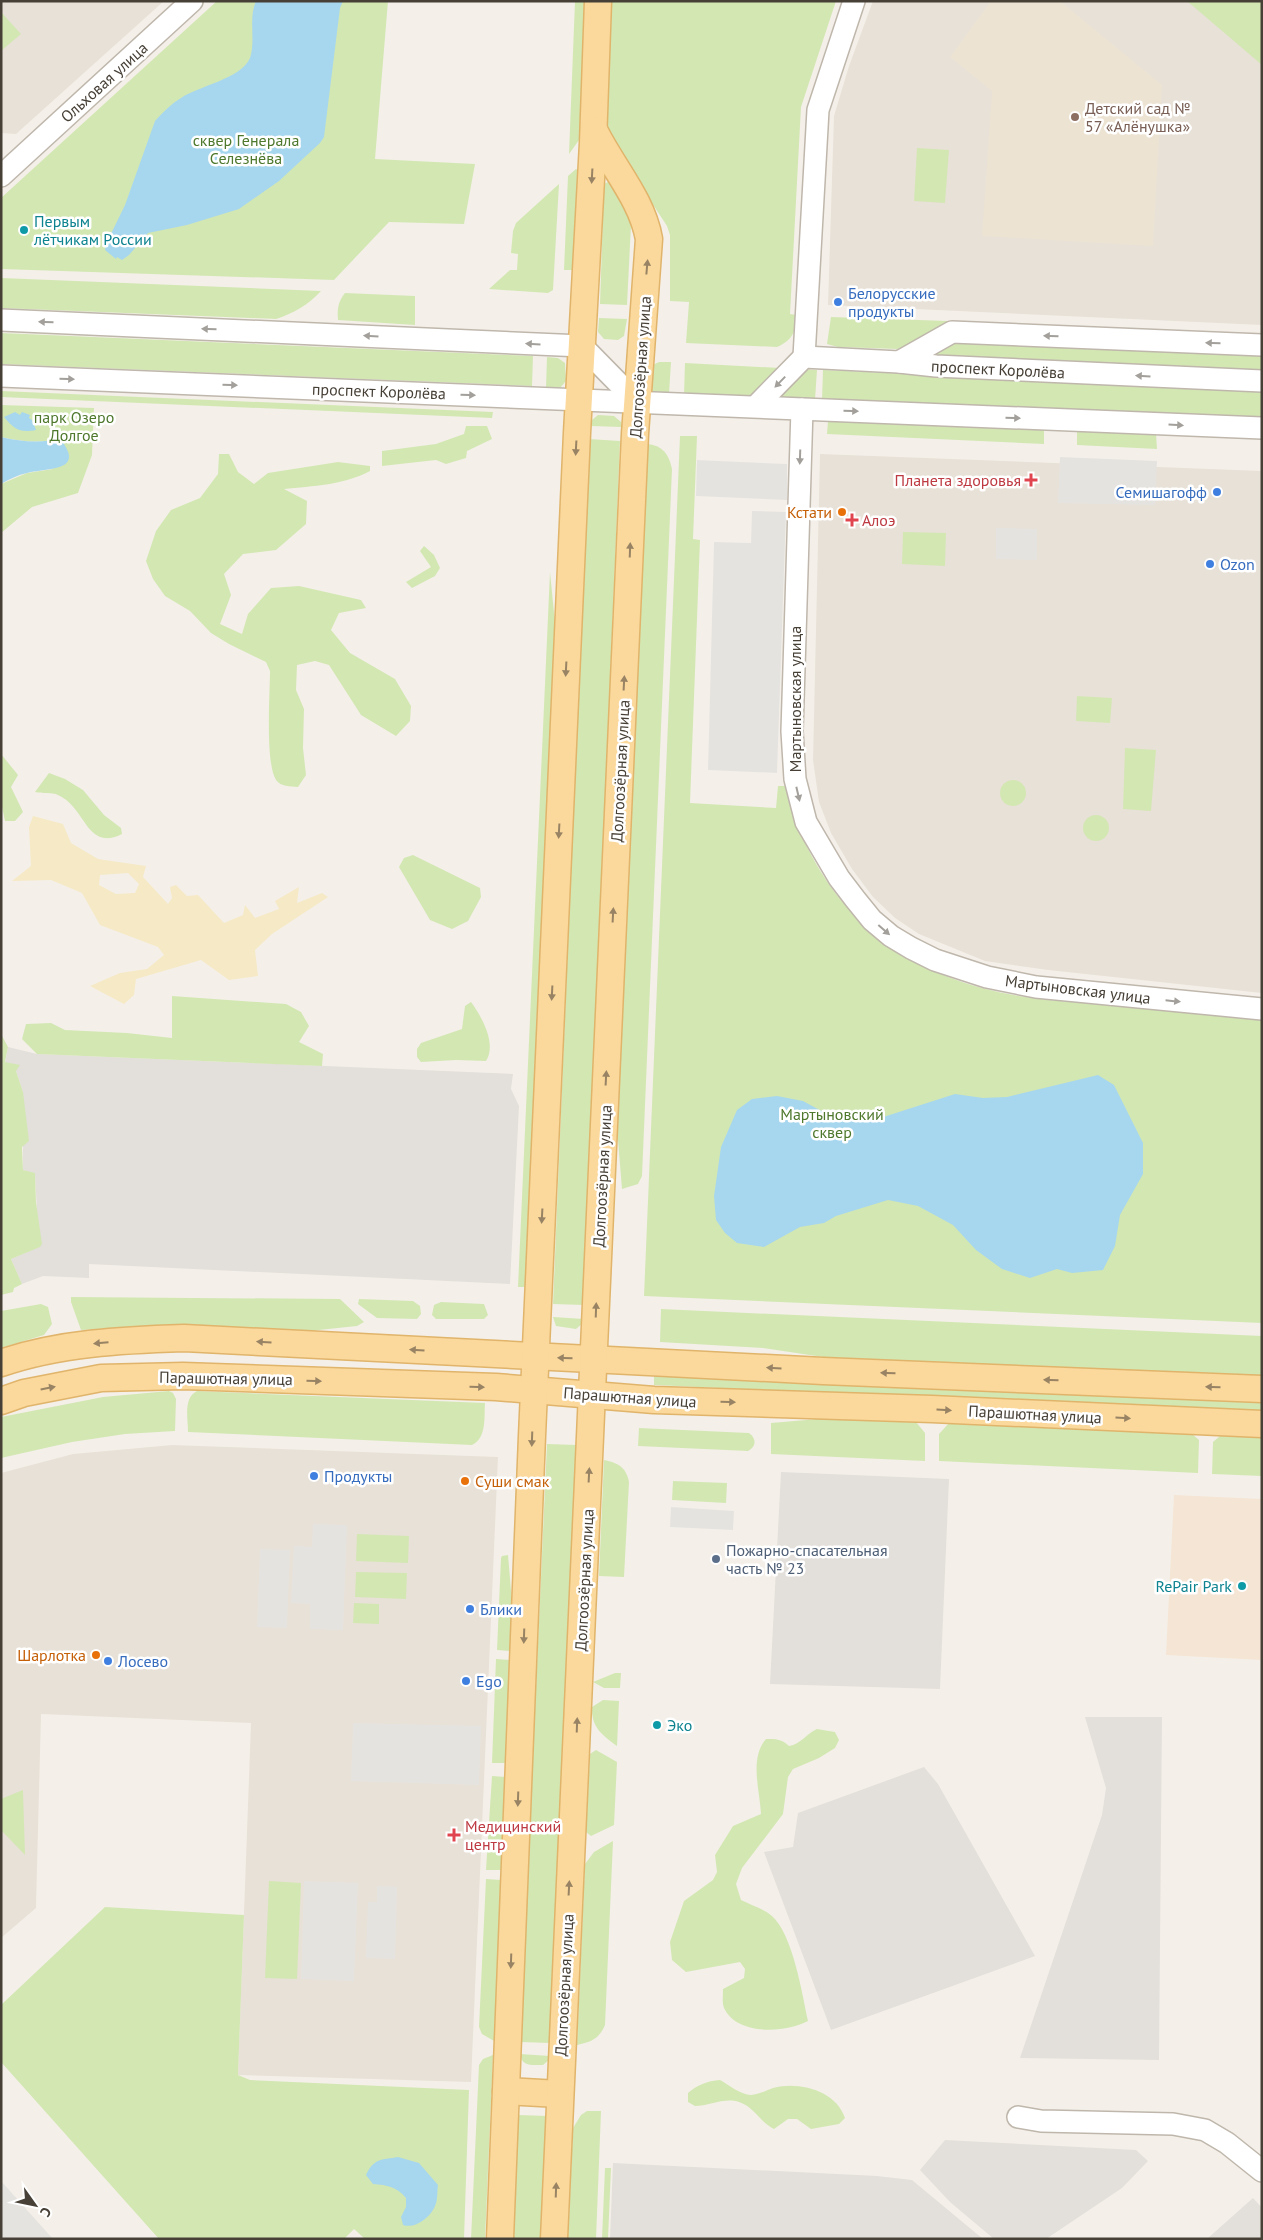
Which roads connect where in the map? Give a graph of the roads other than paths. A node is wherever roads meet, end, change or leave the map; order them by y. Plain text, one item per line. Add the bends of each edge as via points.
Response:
1 (192, 1) edge
2 (598, 1) edge
3 (854, 1) edge
4 (593, 127) junction
5 (6, 163) edge
6 (1, 320) edge
7 (1262, 344) edge
8 (582, 346) junction
9 (804, 357) junction
10 (899, 362) junction
11 (1, 376) edge
12 (1262, 381) edge
13 (579, 399) junction
14 (637, 402) junction
15 (756, 406) junction
16 (802, 409) junction
17 (1262, 428) edge
18 (1262, 1010) edge
19 (536, 1356) junction
20 (594, 1359) junction
21 (1, 1363) edge
22 (1262, 1389) edge
23 (534, 1390) junction
24 (592, 1395) junction
25 (1, 1401) edge
26 (1262, 1424) edge
27 (506, 2091) junction
28 (559, 2094) junction
29 (1018, 2117) dead end
30 (1262, 2171) edge
31 (500, 2239) edge
32 (554, 2239) edge

1 - 5 street, Ольховая улица
2 - 4 main road, Долгоозёрная улица
3 - 9 street via 818,110
4 -> 8 main road, Долгоозёрная улица
14 -> 4 main road, Долгоозёрная улица via 649,239 640,207
8 -> 6 street
7 -> 10 street via 952,332
8 - 13 main road, Долгоозёрная улица
8 - 14 street
9 - 10 street, проспект Королёва
9 -> 15 street
12 -> 10 street, проспект Королёва
11 -> 13 street, проспект Королёва
13 - 14 street, проспект Королёва
13 -> 19 main road, Долгоозёрная улица
14 - 15 street, проспект Королёва
20 -> 14 main road, Долгоозёрная улица
15 - 16 street, проспект Королёва
16 -> 17 street, проспект Королёва
16 -> 18 street, Мартыновская улица via 792,731 795,779 810,829 838,878 885,931 935,960 987,977 1036,987
20 -> 19 main road, Парашютная улица
19 -> 21 main road, Парашютная улица via 184,1338 80,1345
19 - 23 main road, Долгоозёрная улица
22 -> 20 main road, Парашютная улица
20 - 24 main road, Долгоозёрная улица
23 - 24 main road, Парашютная улица
25 -> 23 main road, Парашютная улица via 24,1393 101,1378 174,1376
23 -> 27 main road, Долгоозёрная улица
24 -> 26 main road, Парашютная улица
28 -> 24 main road, Долгоозёрная улица
27 - 28 main road
27 - 31 main road, Долгоозёрная улица
32 -> 28 main road, Долгоозёрная улица
29 - 30 street via 1041,2121 1173,2124 1205,2130 1227,2142

